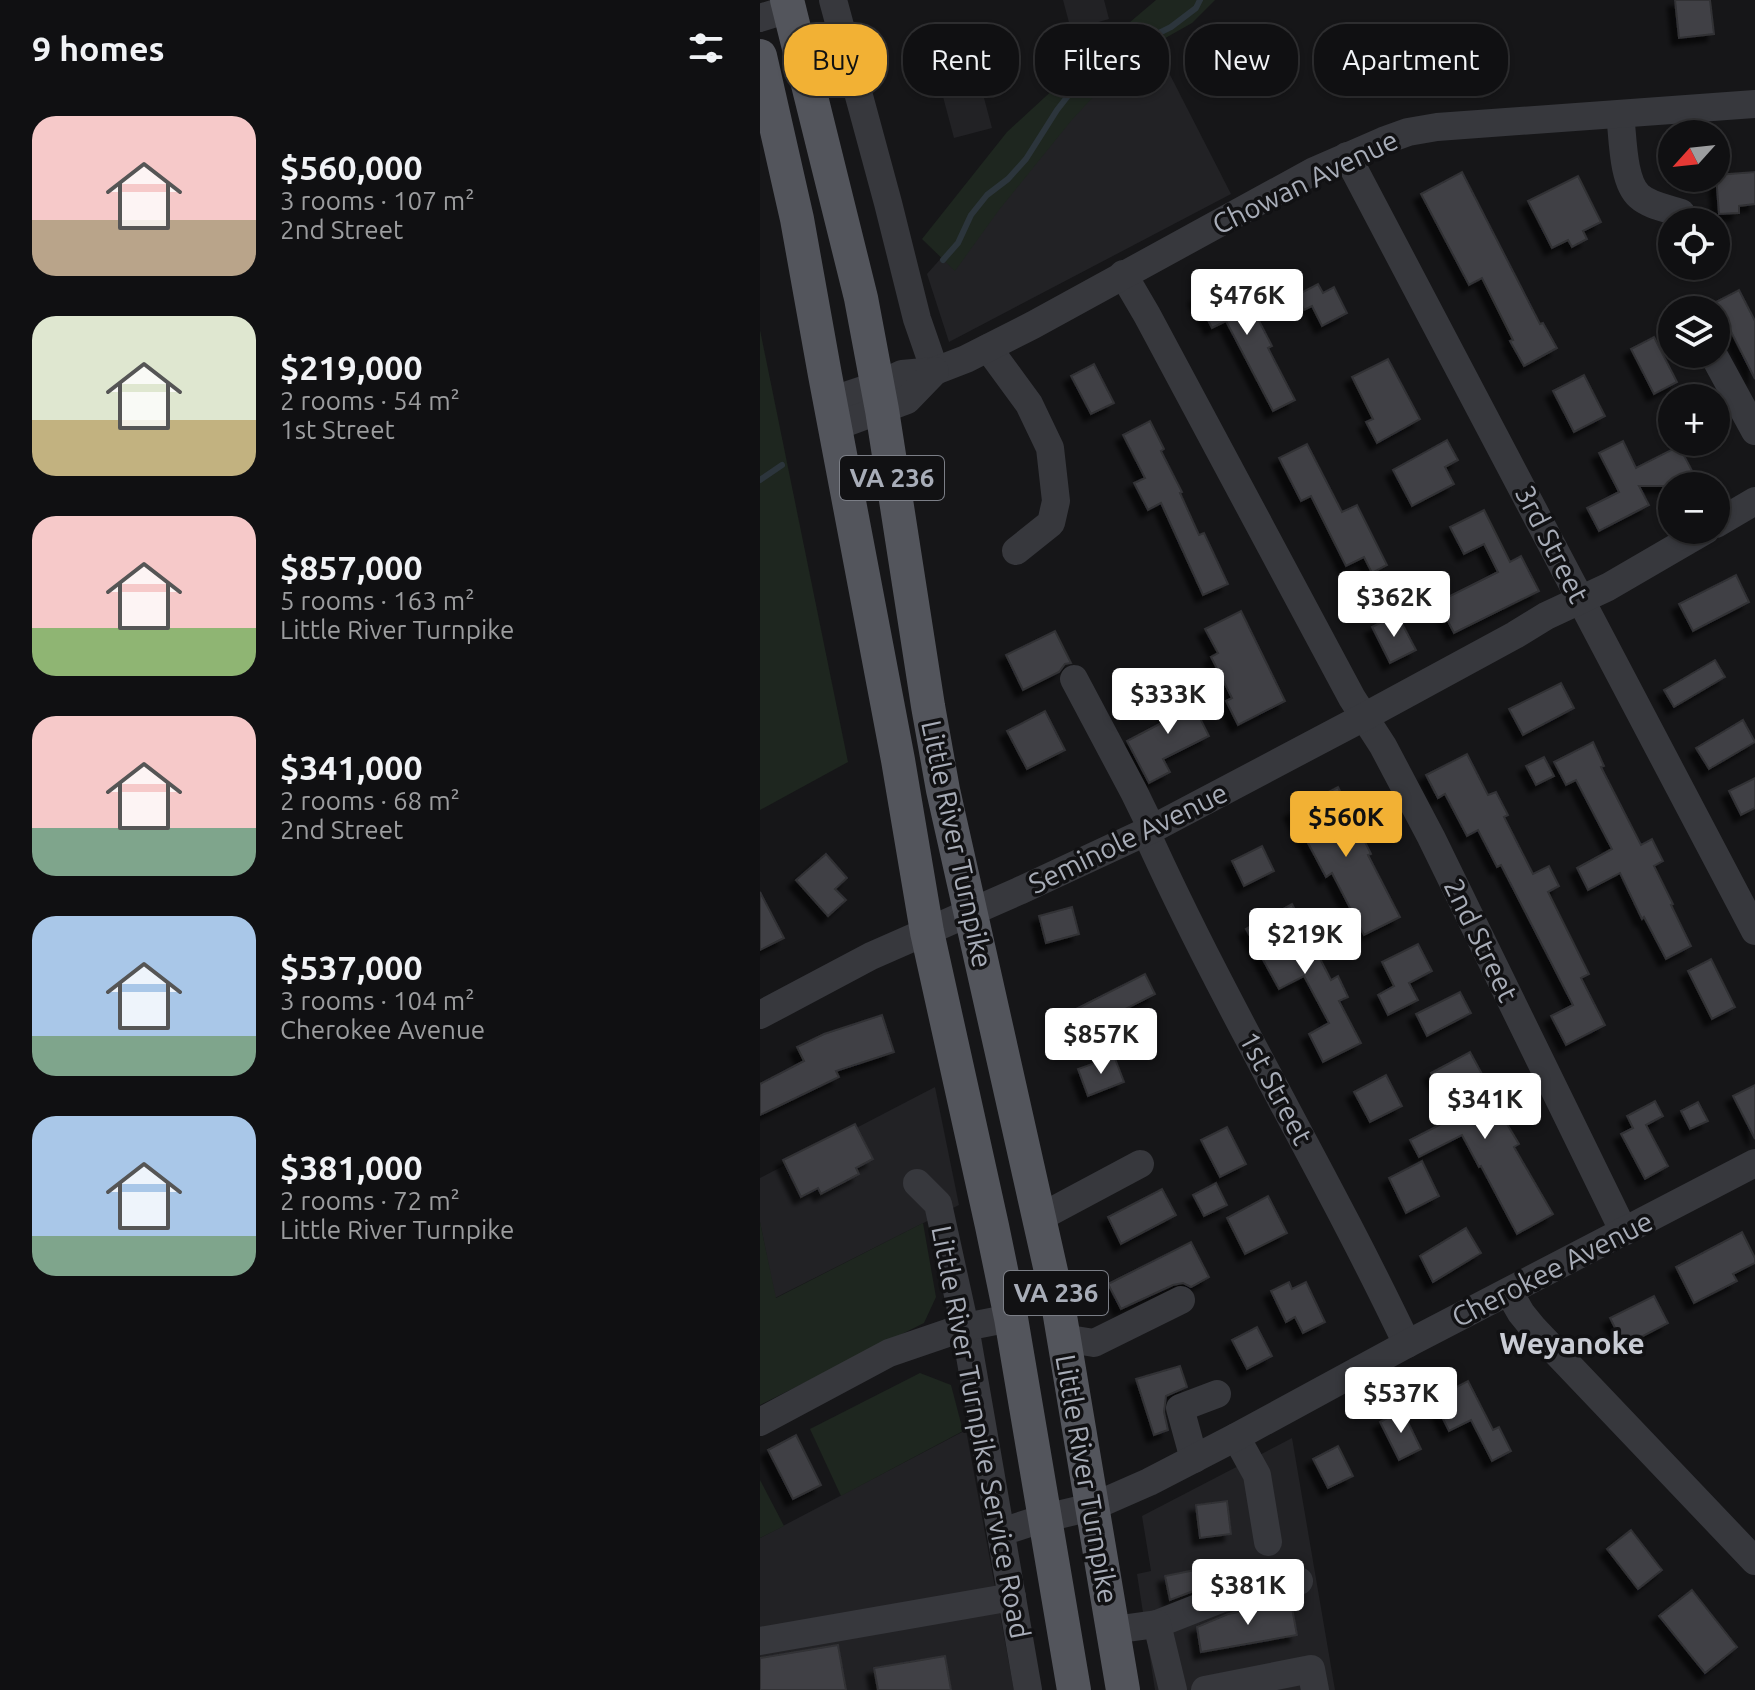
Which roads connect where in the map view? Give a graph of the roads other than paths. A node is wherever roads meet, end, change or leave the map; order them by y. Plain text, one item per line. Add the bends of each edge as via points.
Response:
1 (833, 0) edge
2 (779, 9) edge
3 (760, 56) edge
4 (1755, 104) edge
5 (1620, 114) junction
6 (1347, 156) junction
7 (1665, 208) edge
8 (1123, 274) junction
9 (988, 348) junction
10 (1721, 368) edge
11 (935, 371) junction
12 (880, 398) junction
13 (832, 414) junction
14 (1755, 431) edge
15 (1755, 501) edge
16 (1730, 516) edge
17 (1682, 544) edge
18 (1016, 551) dead end
19 (1580, 600) junction
20 (1074, 679) dead end
21 (1364, 717) junction
22 (1149, 831) junction
23 (971, 913) junction
24 (1755, 931) edge
25 (927, 932) junction
26 (760, 1015) edge
27 (1755, 1163) edge
28 (1140, 1164) dead end
29 (917, 1183) dead end
30 (1039, 1218) junction
31 (1624, 1232) junction
32 (1509, 1292) junction
33 (1181, 1300) dead end
34 (1011, 1318) junction
35 (965, 1327) junction
36 (1063, 1338) junction
37 (1407, 1344) junction
38 (1217, 1394) dead end
39 (760, 1422) edge
40 (1236, 1437) junction
41 (1194, 1459) junction
42 (1092, 1507) junction
43 (1045, 1518) junction
44 (1001, 1532) junction
45 (1268, 1542) dead end
46 (1755, 1561) edge
47 (1299, 1581) dead end
48 (1012, 1597) junction
49 (1157, 1624) junction
50 (1113, 1630) junction
51 (760, 1641) edge
52 (1028, 1690) edge
53 (1074, 1690) edge
54 (1123, 1690) edge
55 (1173, 1690) edge
56 (1205, 1690) edge
57 (1315, 1690) edge

1 - 11 street
2 - 12 main road, Little River Turnpike / VA 236 via 861,298
3 - 13 main road, Little River Turnpike / VA 236 via 797,219
4 - 5 street, Chowan Avenue
5 - 6 street, Chowan Avenue via 1437,127 1396,136
5 - 7 street via 1632,189
6 - 8 street, Chowan Avenue
6 - 19 street, 3rd Street
8 - 9 street, Chowan Avenue
8 - 21 street, 2nd Street
9 - 11 street, Chowan Avenue
9 - 18 street via 1029,404 1050,448 1056,501 1051,523
10 - 14 street
11 - 12 street, Chowan Avenue via 907,400
12 - 13 street, Chowan Avenue
12 - 23 main road, Little River Turnpike / VA 236 via 928,706
13 - 25 main road, Little River Turnpike / VA 236
15 - 16 street
17 - 19 street, Seminole Avenue
19 - 21 street, Seminole Avenue
19 - 24 street, 3rd Street
20 - 22 street, 1st Street
21 - 22 street, Seminole Avenue
21 - 31 street, 2nd Street via 1431,837
22 - 23 street, Seminole Avenue
22 - 37 street, 1st Street via 1180,908
23 - 25 street, Seminole Avenue
23 - 30 main road, Little River Turnpike / VA 236
25 - 26 street, Seminole Avenue
25 - 34 main road, Little River Turnpike / VA 236
27 - 31 street, Cherokee Avenue
28 - 30 street
29 - 35 street, Little River Turnpike Service Road via 938,1204
30 - 36 main road, Little River Turnpike / VA 236
31 - 32 street, Cherokee Avenue
32 - 37 street, Cherokee Avenue
32 - 46 street via 1534,1329
33 - 36 street via 1094,1343
34 - 35 street
34 - 43 main road, Little River Turnpike / VA 236
35 - 39 street via 889,1353
35 - 44 street, Little River Turnpike Service Road
36 - 42 main road, Little River Turnpike / VA 236
37 - 40 street, Cherokee Avenue
38 - 41 street via 1180,1408
40 - 41 street, Cherokee Avenue
40 - 45 street via 1257,1475
41 - 42 street, Cherokee Avenue
42 - 43 street, Cherokee Avenue
42 - 50 main road, Little River Turnpike / VA 236
43 - 44 street, Cherokee Avenue
43 - 53 main road, Little River Turnpike / VA 236
44 - 48 street, Little River Turnpike Service Road
47 - 49 street via 1223,1598
48 - 51 street
48 - 52 street, Little River Turnpike Service Road
49 - 50 street
49 - 55 street
50 - 54 main road, Little River Turnpike / VA 236
56 - 57 street via 1311,1669

